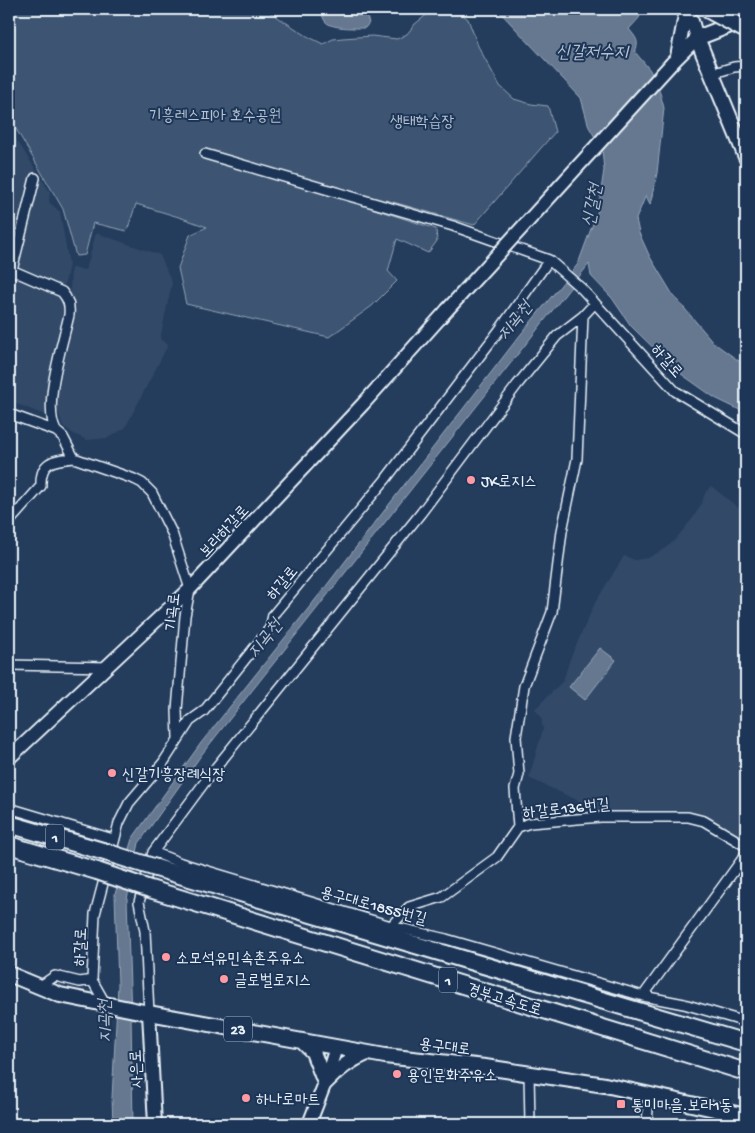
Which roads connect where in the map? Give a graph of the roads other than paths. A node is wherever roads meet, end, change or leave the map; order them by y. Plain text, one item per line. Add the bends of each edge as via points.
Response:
1 (707, 9) edge
2 (740, 9) edge
3 (685, 10) edge
4 (746, 12) edge
5 (746, 19) edge
6 (746, 30) edge
7 (697, 38) junction
8 (674, 61) junction
9 (746, 66) edge
10 (712, 74) junction
11 (745, 151) edge
12 (205, 154) dead end
13 (35, 178) dead end
14 (550, 260) junction
15 (11, 270) edge
16 (595, 303) junction
17 (583, 316) junction
18 (9, 414) edge
19 (56, 431) junction
20 (746, 434) edge
21 (74, 458) junction
22 (9, 522) edge
23 (190, 588) junction
24 (9, 665) edge
25 (107, 667) junction
26 (178, 738) junction
27 (9, 758) edge
28 (9, 808) edge
29 (9, 824) edge
30 (518, 827) junction
31 (114, 839) junction
32 (9, 846) edge
33 (746, 846) edge
34 (153, 852) junction
35 (746, 854) edge
36 (391, 926) junction
37 (9, 974) edge
38 (92, 980) junction
39 (39, 987) junction
40 (643, 996) junction
41 (100, 1002) junction
42 (145, 1011) junction
43 (746, 1022) edge
44 (302, 1041) junction
45 (746, 1043) edge
46 (336, 1047) junction
47 (368, 1053) junction
48 (746, 1072) edge
49 (529, 1074) junction
50 (325, 1083) junction
51 (649, 1094) junction
52 (746, 1116) edge
53 (155, 1124) edge
54 (309, 1124) edge
55 (530, 1124) edge
56 (647, 1124) edge

1 - 6 highway, bridge
2 - 4 highway
3 - 7 main road
3 - 8 main road
5 - 7 main road
7 - 8 main road
7 - 10 main road
8 - 23 main road, 보라하갈로, bridge via 363,404
9 - 10 street
10 - 11 main road
12 - 14 street via 453,226
13 - 15 street
14 - 16 street, 하갈로
14 - 26 street, 하갈로 via 384,480 273,614 270,628 204,711 190,721
15 - 19 street via 62,292 70,306 50,414
16 - 17 street
16 - 20 street, 하갈로 via 675,390
17 - 30 street via 576,468 562,531 554,607 524,686 516,737
17 - 34 street via 556,336 522,378 422,513
18 - 19 street
19 - 21 street
21 - 22 street via 54,460 46,465 40,475 41,486
21 - 23 street, 기곡로 via 134,479 152,492 172,533
23 - 25 main road, 보라하갈로
23 - 26 street, 기곡로 via 184,616
24 - 25 street
25 - 27 main road, 보라하갈로
26 - 31 street, 하갈로 via 163,763 129,803
28 - 31 street
29 - 45 highway, 경부고속도로 / 1, bridge
30 - 33 street, 하갈로136번길 via 530,823 600,817 688,817 704,821
30 - 36 street, 하갈로136번길 via 497,857 442,897 409,907
31 - 38 street, 하갈로 via 95,914
32 - 48 highway, 경부고속도로 / 1, bridge
34 - 36 street, 용구대로1855번길 via 181,864
34 - 42 street via 139,902 145,931
35 - 40 street
36 - 40 street, 용구대로1855번길 via 446,938
37 - 39 main road, 23
38 - 39 street via 80,982 55,976
38 - 41 street
39 - 41 main road, 23
40 - 43 street, 용구대로1855번길
41 - 42 main road, 23
42 - 44 main road, 용구대로 / 23
42 - 53 main road, 사은로
44 - 46 main road, 용구대로 / 23
44 - 50 main road via 313,1052
46 - 47 main road, 용구대로 / 23
46 - 50 main road
47 - 49 main road, 용구대로 / 23
47 - 50 main road via 350,1060
49 - 51 main road, 용구대로 / 23 via 606,1084
49 - 55 street
50 - 54 main road
51 - 52 main road, 용구대로 / 23
51 - 56 street

